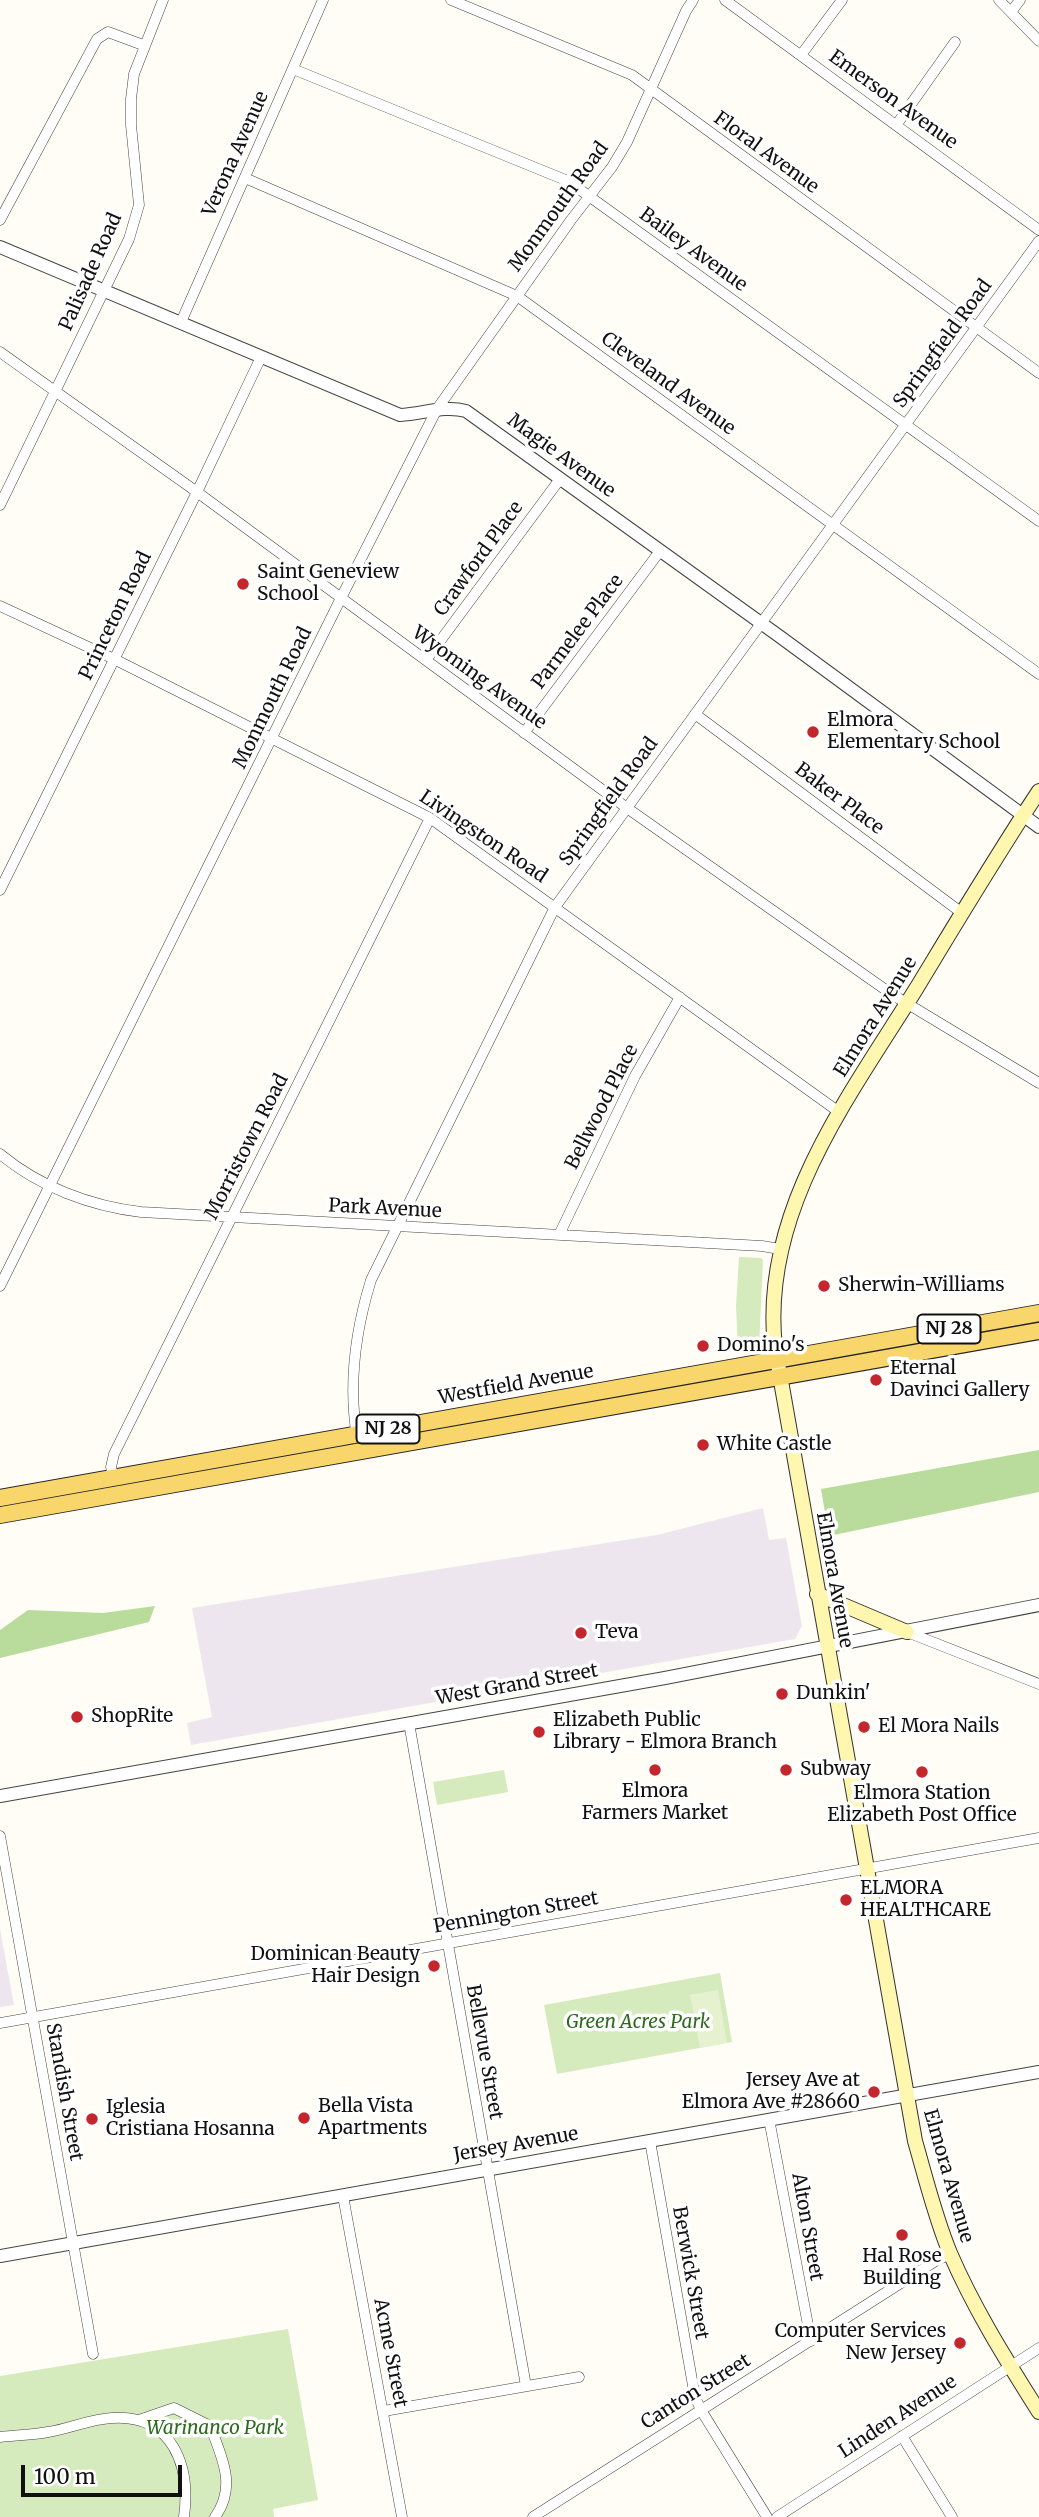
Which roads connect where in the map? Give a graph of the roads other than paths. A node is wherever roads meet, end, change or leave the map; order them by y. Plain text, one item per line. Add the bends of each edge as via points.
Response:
1 (163, 0) edge
2 (323, 0) edge
3 (451, 0) edge
4 (693, 0) edge
5 (725, 0) edge
6 (842, 0) edge
7 (999, 0) edge
8 (1020, 0) edge
9 (1011, 12) junction
10 (1039, 41) edge
11 (955, 42) dead end
12 (143, 45) junction
13 (801, 55) junction
14 (293, 69) junction
15 (649, 89) junction
16 (897, 124) junction
17 (245, 178) junction
18 (589, 196) junction
19 (0, 220) edge
20 (1039, 230) edge
21 (1039, 241) edge
22 (0, 247) edge
23 (105, 290) junction
24 (517, 296) junction
25 (181, 322) junction
26 (976, 328) junction
27 (0, 352) edge
28 (261, 357) junction
29 (1039, 373) edge
30 (54, 392) junction
31 (437, 409) junction
32 (905, 425) junction
33 (560, 479) junction
34 (197, 492) junction
35 (0, 505) edge
36 (1039, 521) edge
37 (833, 525) junction
38 (660, 551) junction
39 (341, 598) junction
40 (0, 606) edge
41 (760, 624) junction
42 (114, 659) junction
43 (426, 660) junction
44 (1039, 674) edge
45 (695, 714) junction
46 (524, 733) junction
47 (272, 739) junction
48 (1039, 791) edge
49 (627, 808) junction
50 (1023, 816) junction
51 (430, 818) junction
52 (1039, 827) edge
53 (0, 890) edge
54 (555, 907) junction
55 (962, 913) junction
56 (680, 997) junction
57 (906, 1004) junction
58 (1039, 1083) edge
59 (839, 1112) junction
60 (0, 1154) edge
61 (50, 1186) junction
62 (231, 1217) junction
63 (397, 1227) junction
64 (559, 1235) junction
65 (780, 1249) junction
66 (0, 1286) edge
67 (1039, 1313) edge
68 (982, 1323) junction
69 (1039, 1331) edge
70 (985, 1340) junction
71 (777, 1359) junction
72 (780, 1377) junction
73 (568, 1396) junction
74 (571, 1414) junction
75 (357, 1434) junction
76 (360, 1451) junction
77 (113, 1478) junction
78 (117, 1495) junction
79 (0, 1498) edge
80 (0, 1516) edge
81 (817, 1594) junction
82 (1039, 1605) edge
83 (907, 1632) junction
84 (826, 1648) junction
85 (1039, 1684) edge
86 (409, 1723) junction
87 (0, 1796) edge
88 (0, 1836) edge
89 (1039, 1838) edge
90 (866, 1869) junction
91 (448, 1943) junction
92 (32, 2017) junction
93 (0, 2023) edge
94 (1039, 2072) edge
95 (906, 2095) junction
96 (769, 2119) junction
97 (650, 2141) junction
98 (487, 2170) junction
99 (343, 2196) junction
100 (74, 2243) junction
101 (951, 2254) junction
102 (0, 2256) edge
103 (811, 2341) junction
104 (1039, 2348) edge
105 (93, 2354) dead end
106 (1010, 2366) junction
107 (579, 2377) dead end
108 (526, 2386) junction
109 (701, 2410) junction
110 (384, 2411) junction
111 (1039, 2413) edge
112 (139, 2420) junction
113 (902, 2436) junction
114 (0, 2437) edge
115 (184, 2517) edge
116 (215, 2517) edge
117 (402, 2517) edge
118 (533, 2517) edge
119 (767, 2517) edge
120 (777, 2517) edge
121 (952, 2517) edge

1 - 12 street, Palisade Road
2 - 14 street, Verona Avenue
3 - 15 street, Floral Avenue via 632,75
4 - 15 street, Monmouth Road
5 - 13 street, Emerson Avenue
6 - 13 street
7 - 9 street
8 - 9 street
9 - 10 street
11 - 16 street
12 - 19 street via 108,32 97,39
12 - 23 street, Palisade Road via 131,99 139,205 129,240
13 - 16 street, Emerson Avenue
14 - 17 street, Verona Avenue
14 - 18 street, Bailey Avenue via 568,181
15 - 18 street, Monmouth Road via 627,142
15 - 26 street, Floral Avenue
16 - 20 street, Emerson Avenue
17 - 24 street, Cleveland Avenue
17 - 25 street, Verona Avenue
18 - 24 street, Monmouth Road
18 - 32 street, Bailey Avenue
21 - 26 street, Springfield Road
22 - 23 street, Magie Avenue
23 - 25 street, Magie Avenue
23 - 30 street, Palisade Road
24 - 31 street, Monmouth Road
24 - 37 street, Cleveland Avenue
25 - 28 street, Magie Avenue
26 - 29 street, Floral Avenue
26 - 32 street, Springfield Road
27 - 30 street, Wyoming Avenue
28 - 31 street, Magie Avenue via 400,415
28 - 34 street, Princeton Road
30 - 34 street, Wyoming Avenue
30 - 35 street, Palisade Road
31 - 33 street, Magie Avenue via 466,411
31 - 39 street, Monmouth Road
32 - 36 street, Bailey Avenue
32 - 37 street, Springfield Road
33 - 38 street, Magie Avenue
33 - 43 street, Crawford Place
34 - 39 street, Wyoming Avenue
34 - 42 street, Princeton Road
37 - 41 street, Springfield Road
37 - 44 street, Cleveland Avenue
38 - 41 street, Magie Avenue
38 - 46 street, Parmelee Place
39 - 43 street, Wyoming Avenue
39 - 47 street, Monmouth Road
40 - 42 street, Livingston Road
41 - 45 street, Springfield Road
41 - 50 street, Magie Avenue
42 - 47 street, Livingston Road
42 - 53 street, Princeton Road
43 - 46 street, Wyoming Avenue
45 - 49 street, Springfield Road
45 - 55 street, Baker Place
46 - 49 street, Wyoming Avenue
47 - 51 street, Livingston Road
47 - 61 street, Monmouth Road
48 - 50 main road, Elmora Avenue
49 - 54 street, Springfield Road
49 - 57 street, Wyoming Avenue
50 - 52 street, Magie Avenue
50 - 55 main road, Elmora Avenue
51 - 54 street, Livingston Road
51 - 62 street, Morristown Road
54 - 56 street, Livingston Road
54 - 63 street, Springfield Road
55 - 57 main road, Elmora Avenue
56 - 59 street, Livingston Road
56 - 64 street, Bellwood Place via 635,1076
57 - 58 street, Wyoming Avenue
57 - 59 main road, Elmora Avenue
59 - 65 main road, Elmora Avenue via 803,1182
60 - 61 street, Park Avenue
61 - 62 street, Park Avenue via 86,1201 127,1210
61 - 66 street, Monmouth Road
62 - 63 street, Park Avenue
62 - 77 street, Morristown Road via 114,1454
63 - 64 street, Park Avenue
63 - 75 street, Springfield Road via 371,1280 359,1323 352,1393
64 - 65 street, Park Avenue
65 - 71 main road, Elmora Avenue via 773,1336
67 - 68 main road, Westfield Avenue / NJ 28
68 - 70 main road
68 - 71 main road, Westfield Avenue / NJ 28
69 - 70 main road, Westfield Avenue / NJ 28
70 - 72 main road, Westfield Avenue / NJ 28
71 - 72 main road, Elmora Avenue
71 - 73 main road, Westfield Avenue / NJ 28
72 - 74 main road, Westfield Avenue / NJ 28
72 - 81 main road, Elmora Avenue
73 - 74 main road
73 - 75 main road, Westfield Avenue / NJ 28
74 - 76 main road, Westfield Avenue / NJ 28
75 - 76 street, Springfield Road
75 - 77 main road, Westfield Avenue / NJ 28
76 - 78 main road, Westfield Avenue / NJ 28
77 - 78 street, Morristown Road
77 - 79 main road, Westfield Avenue / NJ 28
78 - 80 main road, Westfield Avenue / NJ 28
81 - 83 main road
81 - 84 main road, Elmora Avenue
82 - 83 street, West Grand Street
83 - 84 street, West Grand Street
83 - 85 street
84 - 86 street, West Grand Street
84 - 90 main road, Elmora Avenue
86 - 87 street, West Grand Street
86 - 91 street, Bellevue Street
88 - 92 street, Standish Street
89 - 90 street, Pennington Street
90 - 91 street, Pennington Street
90 - 95 main road, Elmora Avenue
91 - 92 street, Pennington Street
91 - 98 street, Bellevue Street
92 - 93 street, Pennington Street
92 - 100 street, Standish Street
94 - 95 street, Jersey Avenue
95 - 96 street, Jersey Avenue
95 - 101 main road, Elmora Avenue via 915,2141
96 - 97 street, Jersey Avenue
96 - 103 street, Alton Street
97 - 98 street, Jersey Avenue
97 - 109 street, Berwick Street via 692,2385
98 - 99 street, Jersey Avenue
98 - 108 street, Bellevue Street
99 - 100 street, Jersey Avenue
99 - 110 street, Acme Street
100 - 102 street, Jersey Avenue
100 - 105 street, Standish Street
101 - 103 street, Canton Street
101 - 106 main road, Elmora Avenue
103 - 109 street, Canton Street
104 - 106 street, Linden Avenue
106 - 111 main road, Elmora Avenue
106 - 113 street, Linden Avenue
107 - 108 street
108 - 110 street
109 - 118 street, Canton Street
109 - 119 street, Berwick Street
110 - 117 street, Acme Street
112 - 114 street via 111,2417 48,2432
112 - 115 street via 171,2440 183,2466
112 - 116 street via 174,2408 210,2426 227,2468 224,2505
113 - 120 street, Linden Avenue
113 - 121 street

